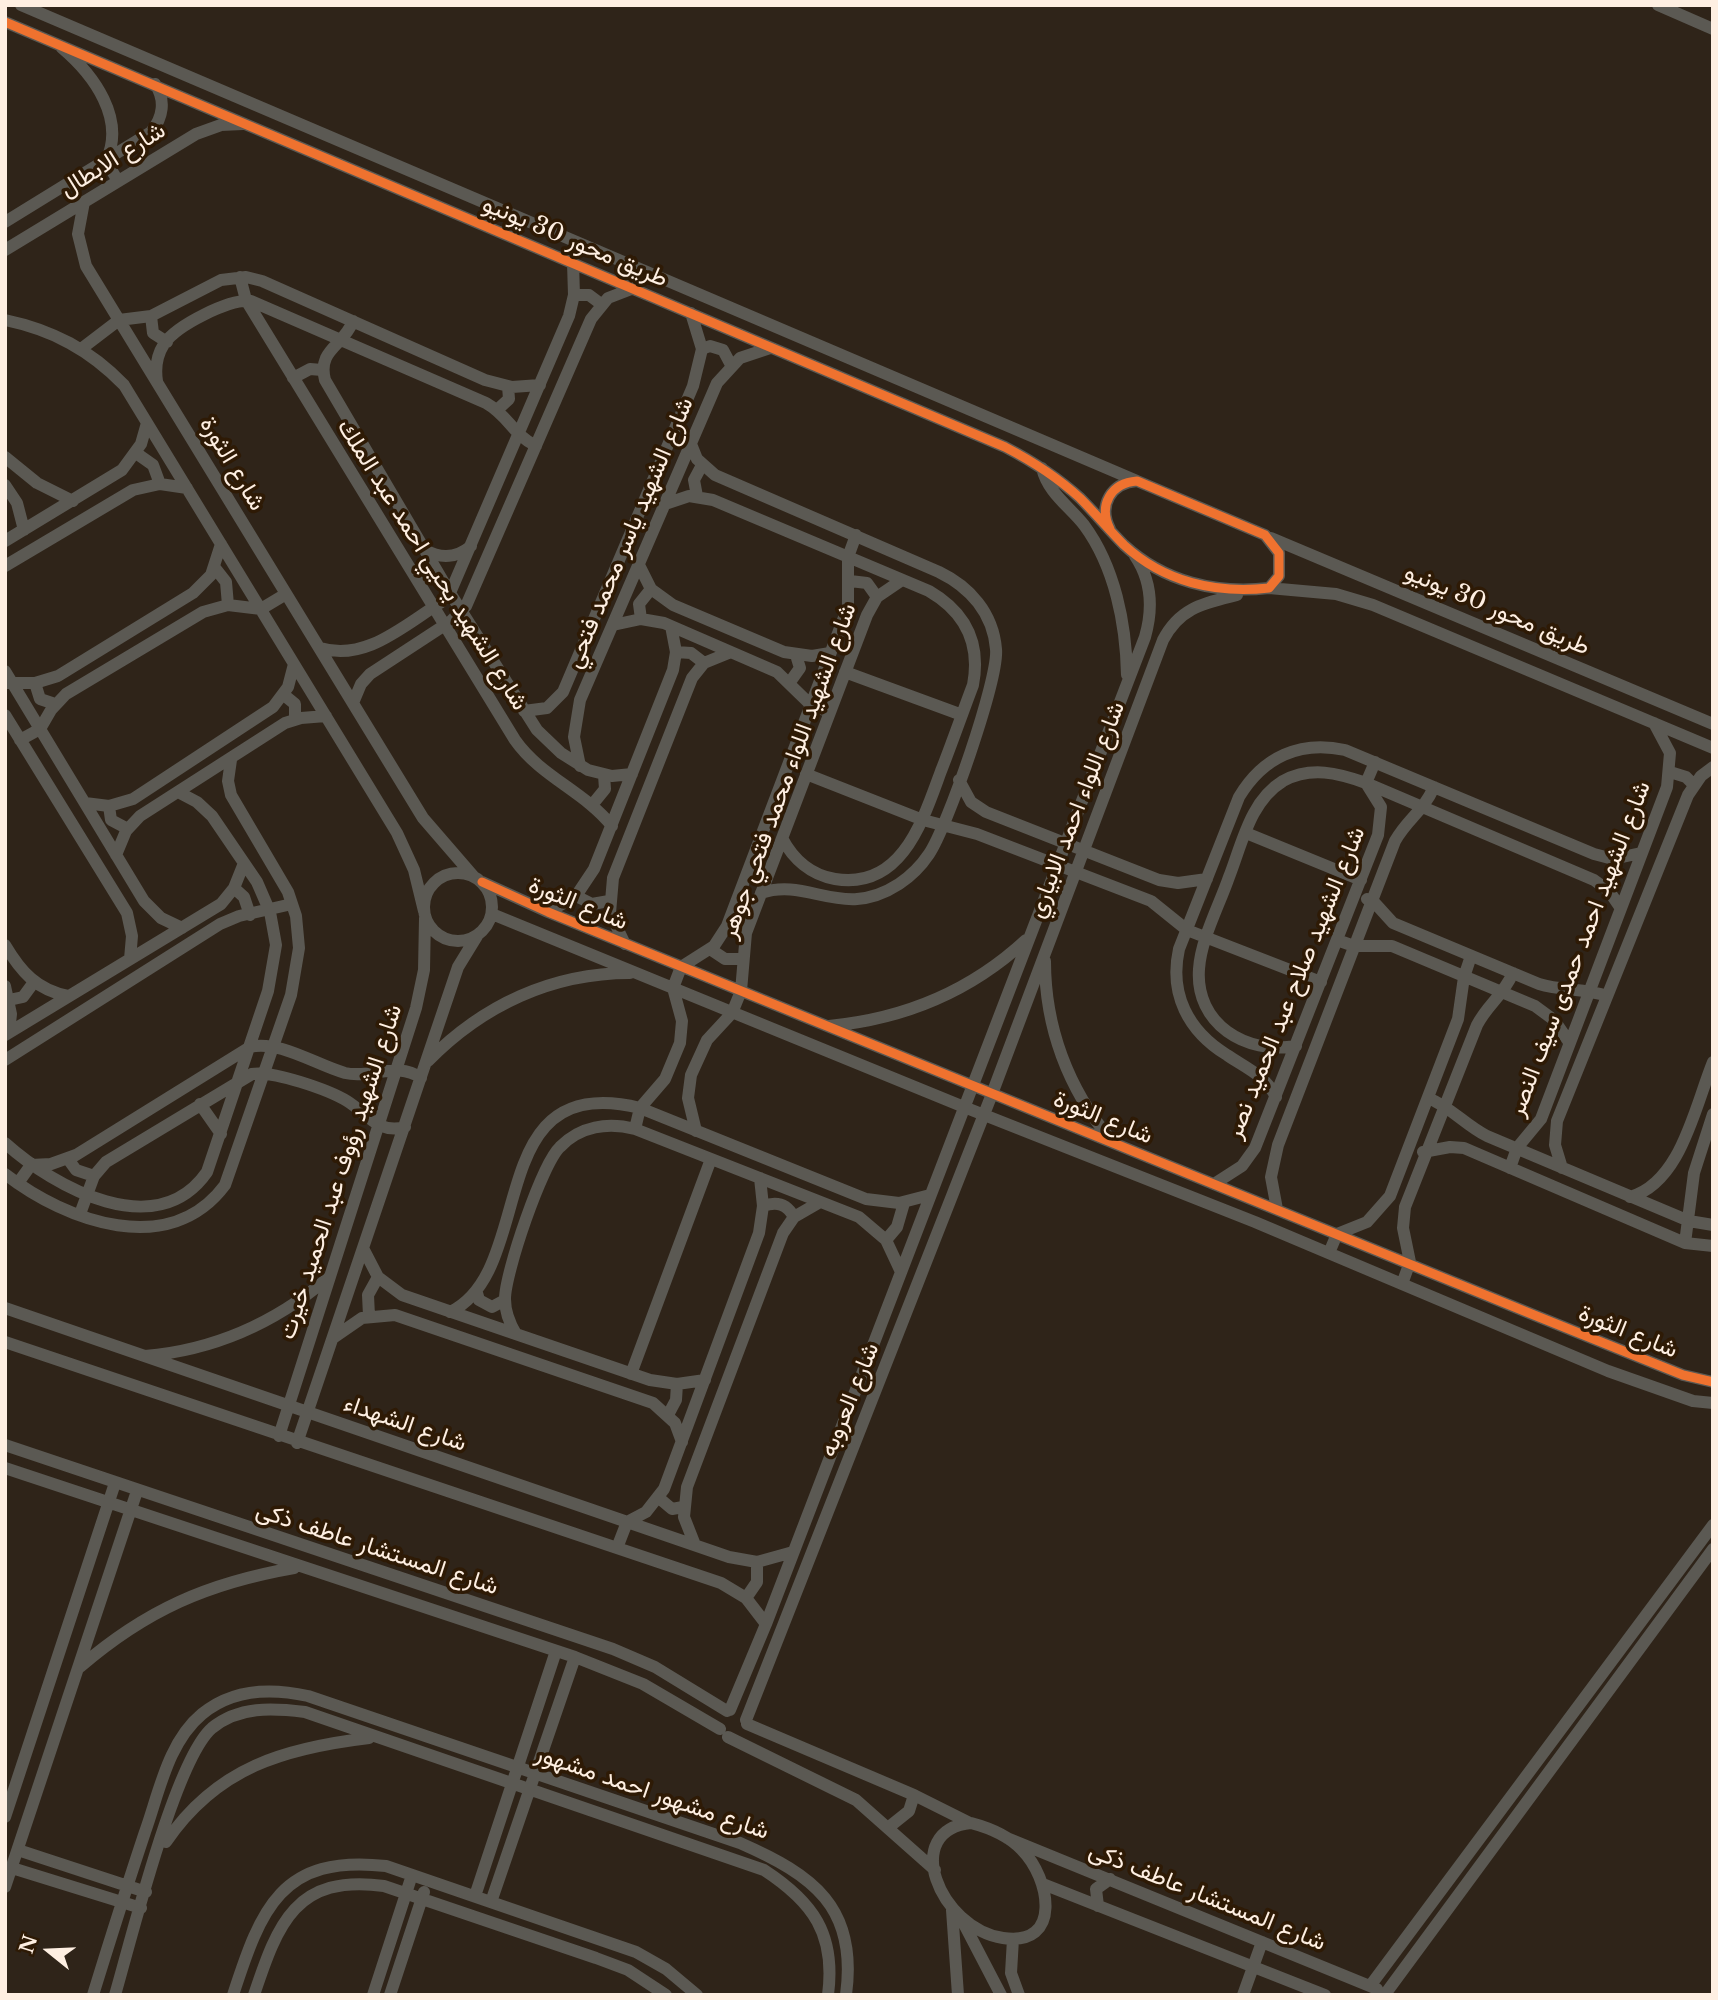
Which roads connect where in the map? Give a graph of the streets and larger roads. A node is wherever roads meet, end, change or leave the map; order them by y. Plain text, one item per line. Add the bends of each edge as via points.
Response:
1 (21, 5) edge
2 (1658, 5) edge
3 (5, 22) edge
4 (1713, 29) edge
5 (54, 41) junction
6 (154, 84) junction
7 (248, 124) junction
8 (106, 161) junction
9 (118, 181) junction
10 (84, 202) junction
11 (5, 222) edge
12 (5, 250) edge
13 (573, 262) junction
14 (240, 276) junction
15 (634, 288) junction
16 (575, 295) junction
17 (246, 300) junction
18 (601, 304) junction
19 (691, 313) junction
20 (151, 316) junction
21 (5, 320) edge
22 (119, 320) junction
23 (353, 321) junction
24 (342, 339) junction
25 (167, 342) junction
26 (772, 347) junction
27 (81, 349) junction
28 (702, 349) junction
29 (731, 365) junction
30 (322, 370) junction
31 (293, 378) junction
32 (157, 382) junction
33 (540, 385) junction
34 (508, 386) junction
35 (497, 410) junction
36 (147, 423) junction
37 (518, 437) junction
38 (691, 444) junction
39 (536, 446) junction
40 (136, 453) junction
41 (5, 457) edge
42 (702, 465) junction
43 (1042, 468) junction
44 (21, 471) junction
45 (1138, 481) junction
46 (160, 484) junction
47 (6, 486) edge
48 (187, 488) junction
49 (697, 496) junction
50 (73, 501) junction
51 (665, 504) junction
52 (1110, 529) junction
53 (24, 530) junction
54 (856, 535) junction
55 (1265, 535) junction
56 (5, 541) edge
57 (221, 544) junction
58 (471, 546) junction
59 (425, 550) junction
60 (1132, 552) junction
61 (848, 557) junction
62 (639, 565) junction
63 (925, 565) junction
64 (5, 566) edge
65 (215, 568) junction
66 (902, 580) junction
67 (850, 581) junction
68 (916, 585) junction
69 (1269, 588) junction
70 (651, 589) junction
71 (1251, 589) junction
72 (450, 593) junction
73 (286, 594) junction
74 (877, 597) junction
75 (228, 605) junction
76 (434, 607) junction
77 (261, 609) junction
78 (461, 611) junction
79 (641, 619) junction
80 (444, 624) junction
81 (613, 625) junction
82 (671, 626) junction
83 (320, 648) junction
84 (676, 652) junction
85 (731, 652) junction
86 (830, 653) junction
87 (796, 655) junction
88 (704, 663) junction
89 (294, 664) junction
90 (845, 672) junction
91 (7, 679) edge
92 (790, 682) junction
93 (1127, 682) junction
94 (35, 683) junction
95 (284, 695) junction
96 (354, 703) junction
97 (55, 704) junction
98 (553, 704) junction
99 (811, 705) junction
100 (577, 709) junction
101 (524, 711) junction
102 (830, 712) junction
103 (5, 715) edge
104 (961, 715) junction
105 (326, 716) junction
106 (295, 719) junction
107 (1654, 723) junction
108 (1713, 724) edge
109 (40, 729) junction
110 (20, 740) junction
111 (952, 742) junction
112 (970, 748) junction
113 (1713, 748) edge
114 (231, 760) junction
115 (1375, 762) junction
116 (580, 766) junction
117 (1713, 767) edge
118 (1670, 772) junction
119 (632, 774) junction
120 (806, 774) junction
121 (604, 775) junction
122 (959, 780) junction
123 (1366, 783) junction
124 (1693, 785) junction
125 (1434, 787) junction
126 (178, 792) junction
127 (85, 803) junction
128 (592, 805) junction
129 (109, 806) junction
130 (1424, 808) junction
131 (1233, 811) junction
132 (1251, 818) junction
133 (923, 820) junction
134 (247, 825) junction
135 (612, 826) junction
136 (942, 827) junction
137 (128, 828) junction
138 (1246, 833) junction
139 (228, 838) junction
140 (782, 838) junction
141 (1066, 843) junction
142 (1084, 851) junction
143 (1641, 853) junction
144 (116, 855) junction
145 (244, 863) junction
146 (1057, 865) junction
147 (1076, 872) junction
148 (1206, 879) junction
149 (478, 880) junction
150 (1361, 880) junction
151 (234, 888) junction
152 (761, 893) junction
153 (1355, 894) junction
154 (576, 897) junction
155 (609, 901) junction
156 (1373, 901) junction
157 (292, 904) junction
158 (149, 907) junction
159 (1620, 907) junction
160 (270, 912) junction
161 (548, 912) junction
162 (425, 914) junction
163 (492, 914) junction
164 (250, 915) junction
165 (130, 921) junction
166 (182, 928) junction
167 (1186, 930) junction
168 (477, 936) junction
169 (1029, 937) junction
170 (1207, 937) junction
171 (1337, 940) junction
172 (625, 944) junction
173 (5, 945) edge
174 (1354, 946) junction
175 (710, 949) junction
176 (1045, 954) junction
177 (1471, 956) junction
178 (130, 959) junction
179 (743, 960) junction
180 (681, 967) junction
181 (635, 973) junction
182 (1513, 973) junction
183 (1464, 977) junction
184 (34, 982) junction
185 (1321, 982) junction
186 (5, 986) edge
187 (673, 988) junction
188 (1589, 990) junction
189 (741, 991) junction
190 (1504, 993) junction
191 (68, 996) junction
192 (1607, 996) junction
193 (9, 1000) junction
194 (732, 1013) junction
195 (1308, 1014) junction
196 (1326, 1021) junction
197 (827, 1026) junction
198 (7, 1033) edge
199 (1569, 1042) junction
200 (1296, 1046) junction
201 (250, 1047) junction
202 (273, 1048) junction
203 (5, 1060) edge
204 (1713, 1062) edge
205 (426, 1063) junction
206 (396, 1070) junction
207 (265, 1072) junction
208 (421, 1079) junction
209 (240, 1080) junction
210 (972, 1086) junction
211 (992, 1094) junction
212 (1276, 1097) junction
213 (1428, 1098) junction
214 (200, 1104) junction
215 (1446, 1105) junction
216 (964, 1107) junction
217 (640, 1108) junction
218 (1713, 1114) edge
219 (984, 1115) junction
220 (378, 1126) junction
221 (405, 1127) junction
222 (635, 1129) junction
223 (696, 1130) junction
224 (221, 1134) junction
225 (5, 1143) edge
226 (1114, 1143) junction
227 (1409, 1148) junction
228 (1517, 1148) junction
229 (1426, 1154) junction
230 (68, 1159) junction
231 (711, 1159) junction
232 (31, 1165) junction
233 (1510, 1168) junction
234 (1562, 1168) junction
235 (5, 1174) edge
236 (94, 1176) junction
237 (760, 1178) junction
238 (18, 1183) junction
239 (1213, 1184) junction
240 (88, 1193) junction
241 (930, 1195) junction
242 (1630, 1197) junction
243 (820, 1202) junction
244 (904, 1203) junction
245 (763, 1206) junction
246 (1277, 1209) junction
247 (79, 1214) junction
248 (794, 1217) junction
249 (1689, 1221) junction
250 (1713, 1225) edge
251 (1337, 1234) junction
252 (886, 1240) junction
253 (1685, 1242) junction
254 (1713, 1246) edge
255 (364, 1250) junction
256 (1329, 1253) junction
257 (1410, 1262) junction
258 (901, 1272) junction
259 (378, 1277) junction
260 (328, 1278) junction
261 (1402, 1284) junction
262 (477, 1293) junction
263 (505, 1300) junction
264 (5, 1308) edge
265 (450, 1312) junction
266 (369, 1316) junction
267 (516, 1334) junction
268 (333, 1338) junction
269 (5, 1342) edge
270 (141, 1356) junction
271 (862, 1372) junction
272 (631, 1374) junction
273 (881, 1379) junction
274 (705, 1380) junction
275 (1713, 1382) edge
276 (677, 1384) junction
277 (1713, 1403) edge
278 (288, 1406) junction
279 (307, 1413) junction
280 (668, 1415) junction
281 (279, 1436) junction
282 (682, 1442) junction
283 (296, 1443) junction
284 (5, 1446) edge
285 (64, 1466) junction
286 (5, 1468) edge
287 (115, 1483) junction
288 (57, 1487) junction
289 (137, 1491) junction
290 (659, 1498) junction
291 (169, 1501) junction
292 (108, 1504) junction
293 (683, 1507) junction
294 (130, 1511) junction
295 (161, 1522) junction
296 (627, 1522) junction
297 (1713, 1525) edge
298 (695, 1545) junction
299 (617, 1548) junction
300 (1713, 1549) edge
301 (793, 1552) junction
302 (92, 1555) junction
303 (113, 1562) junction
304 (757, 1562) junction
305 (298, 1567) junction
306 (746, 1598) junction
307 (766, 1624) junction
308 (556, 1651) junction
309 (575, 1657) junction
310 (79, 1667) junction
311 (740, 1688) junction
312 (755, 1695) junction
313 (728, 1710) junction
314 (202, 1713) junction
315 (747, 1722) junction
316 (212, 1728) junction
317 (724, 1733) junction
318 (373, 1737) junction
319 (517, 1768) junction
320 (535, 1774) junction
321 (511, 1785) junction
322 (529, 1791) junction
323 (914, 1795) junction
324 (5, 1818) edge
325 (970, 1823) junction
326 (889, 1827) junction
327 (1007, 1838) junction
328 (18, 1850) junction
329 (156, 1856) junction
330 (12, 1868) junction
331 (934, 1870) junction
332 (412, 1875) junction
333 (428, 1880) junction
334 (1110, 1880) junction
335 (1043, 1884) junction
336 (127, 1886) junction
337 (5, 1887) edge
338 (146, 1892) junction
339 (406, 1894) junction
340 (475, 1896) junction
341 (421, 1899) junction
342 (491, 1902) junction
343 (122, 1903) junction
344 (1098, 1906) junction
345 (141, 1908) junction
346 (952, 1910) junction
347 (962, 1921) junction
348 (1013, 1939) junction
349 (1262, 1942) junction
350 (1252, 1968) junction
351 (1370, 1986) junction
352 (1016, 1989) edge
353 (1000, 1993) edge
354 (1388, 1994) edge
355 (93, 1995) edge
356 (115, 1995) edge
357 (233, 1995) edge
358 (254, 1995) edge
359 (373, 1995) edge
360 (390, 1995) edge
361 (666, 1995) edge
362 (697, 1995) edge
363 (828, 1995) edge
364 (846, 1995) edge
365 (958, 1995) edge
366 (1243, 1995) edge
367 (1325, 1995) edge

1 - 45 street, طريق محور 30 يونيو
2 - 4 street
3 - 5 street, طريق محور 30 يونيو
5 - 6 street, طريق محور 30 يونيو
5 - 8 street via 86,72 105,103 113,136
6 - 7 street, طريق محور 30 يونيو
6 - 8 street, شارع الابطال via 162,102 156,127
7 - 9 street, شارع الابطال via 204,130
7 - 13 street, طريق محور 30 يونيو
8 - 9 street
8 - 11 street, شارع الابطال
9 - 10 street, شارع الابطال
10 - 12 street, شارع الابطال
10 - 22 street, شارع الثورة via 79,223 82,256
13 - 15 street, طريق محور 30 يونيو
13 - 16 street
14 - 17 street, شارع الشهيد يحيي احمد عبد الملك
14 - 20 street via 221,280
14 - 23 street
15 - 18 street
15 - 19 street, طريق محور 30 يونيو
16 - 18 street via 589,295
16 - 33 street
17 - 24 street
17 - 25 street via 227,303
17 - 31 street, شارع الشهيد يحيي احمد عبد الملك
18 - 39 street
19 - 26 street, طريق محور 30 يونيو
19 - 28 street
20 - 22 street
20 - 25 street via 153,332
21 - 27 street, شارع الثورة via 43,330
22 - 27 street
22 - 32 street, شارع الثورة
23 - 24 street
23 - 34 street
24 - 30 street via 327,352
24 - 35 street
25 - 32 street via 157,362
26 - 29 street via 750,352
26 - 43 street, طريق محور 30 يونيو via 998,444
27 - 36 street, شارع الثورة via 124,385
28 - 29 street via 723,350
28 - 98 street, شارع الشهيد ياسر محمد فتحي via 693,386 566,685
29 - 38 street, شارع الشهيد ياسر محمد فتحي via 717,383
30 - 31 street via 310,369
30 - 59 street, شارع الشهيد يحيي احمد عبد الملك
31 - 76 street, شارع الشهيد يحيي احمد عبد الملك
32 - 73 street, شارع الثورة
33 - 34 street
33 - 37 street
34 - 35 street via 508,403
35 - 37 street
36 - 40 street
36 - 48 street, شارع الثورة
37 - 39 street
37 - 58 street
38 - 42 street
38 - 51 street, شارع الشهيد ياسر محمد فتحي
39 - 78 street via 477,587
40 - 46 street via 153,465
40 - 50 street via 122,470
41 - 44 street
42 - 49 street via 694,480
42 - 54 street via 715,475
43 - 52 street, طريق محور 30 يونيو
43 - 93 street via 1052,491 1093,538 1107,568 1123,627
44 - 47 street
44 - 50 street
45 - 52 street via 1121,485 1109,496 1105,513
45 - 55 street, طريق محور 30 يونيو
46 - 48 street
46 - 64 street via 133,491
47 - 53 street via 17,503
48 - 57 street, شارع الثورة
49 - 51 street
49 - 61 street
50 - 53 street
51 - 62 street, شارع الشهيد ياسر محمد فتحي
52 - 60 street, طريق محور 30 يونيو
53 - 56 street
54 - 61 street
54 - 63 street
55 - 69 street via 1281,560 1279,576
55 - 108 street, طريق محور 30 يونيو
57 - 65 street
57 - 77 street, شارع الثورة
58 - 59 street via 452,556
58 - 72 street
59 - 72 street, شارع الشهيد يحيي احمد عبد الملك
60 - 71 street via 1192,584
60 - 93 street, شارع اللواء احمد الابياري via 1147,582 1150,615
61 - 66 street
61 - 67 street, شارع الشهيد اللواء محمد فتحي جوهر
62 - 70 street
62 - 81 street, شارع الشهيد ياسر محمد فتحي
63 - 68 street
63 - 112 street via 970,592 994,635 994,677
65 - 75 street via 226,582
65 - 94 street via 193,593 58,676
66 - 68 street
66 - 74 street, شارع الشهيد اللواء محمد فتحي جوهر
67 - 74 street via 867,583
67 - 86 street, شارع الشهيد اللواء محمد فتحي جوهر via 848,607
68 - 104 street via 949,604 970,632 975,674
69 - 71 street, طريق محور 30 يونيو
69 - 107 street, طريق محور 30 يونيو via 1336,594 1373,605
70 - 79 street via 639,604
70 - 87 street via 673,605
71 - 142 street, شارع اللواء احمد الابياري via 1198,604 1168,631
72 - 76 street
72 - 78 street, شارع الشهيد يحيي احمد عبد الملك
73 - 77 street
73 - 83 street, شارع الثورة
74 - 90 street, شارع الشهيد اللواء محمد فتحي جوهر
75 - 77 street
75 - 97 street via 203,612
76 - 80 street, شارع الشهيد يحيي احمد عبد الملك
76 - 83 street via 365,649 342,653
77 - 89 street, شارع الثورة
78 - 80 street
78 - 101 street, شارع الشهيد يحيي احمد عبد الملك
79 - 81 street
79 - 82 street
80 - 96 street via 370,674
80 - 128 street, شارع الشهيد يحيي احمد عبد الملك via 524,752
81 - 100 street, شارع الشهيد ياسر محمد فتحي
82 - 84 street
82 - 85 street
83 - 96 street, شارع الثورة
84 - 88 street via 691,653
84 - 119 street
85 - 88 street
85 - 92 street
86 - 87 street
86 - 99 street, شارع الشهيد اللواء محمد فتحي جوهر
87 - 92 street via 800,668
88 - 155 street via 692,678 613,878
89 - 95 street
89 - 105 street, شارع الثورة
90 - 102 street, شارع الشهيد اللواء محمد فتحي جوهر
90 - 104 street
91 - 94 street
91 - 109 street
92 - 99 street
93 - 141 street, شارع اللواء احمد الابياري
94 - 97 street via 40,699
95 - 106 street via 295,704
95 - 129 street via 267,713 133,799
96 - 149 street, شارع الثورة via 424,818
97 - 109 street
98 - 100 street via 564,710
98 - 101 street
99 - 102 street
99 - 175 street, شارع الشهيد اللواء محمد فتحي جوهر via 727,926
100 - 116 street, شارع الشهيد ياسر محمد فتحي via 574,737
101 - 116 street, شارع الشهيد يحيي احمد عبد الملك via 553,746
102 - 120 street, شارع الشهيد اللواء محمد فتحي جوهر
103 - 110 street
104 - 111 street
105 - 106 street
105 - 162 street, شارع الثورة via 397,833 414,870
106 - 114 street
107 - 113 street, طريق محور 30 يونيو
107 - 118 street, شارع الشهيد احمد حمدى سيف النصر via 1667,742
109 - 110 street
109 - 127 street
110 - 165 street
111 - 112 street
111 - 133 street
112 - 122 street
114 - 126 street
114 - 134 street via 231,795
115 - 123 street
115 - 125 street
115 - 131 street via 1330,746 1284,753 1252,777
116 - 121 street, شارع الشهيد يحيي احمد عبد الملك
117 - 124 street, شارع الشهيد احمد حمدى سيف النصر
118 - 124 street via 1686,777
118 - 143 street, شارع الشهيد احمد حمدى سيف النصر
119 - 121 street, شارع الشهيد يحيي احمد عبد الملك
119 - 135 street
120 - 133 street
120 - 140 street, شارع الشهيد اللواء محمد فتحي جوهر
121 - 128 street via 605,789
122 - 136 street
122 - 141 street via 965,796 978,808
123 - 130 street
123 - 132 street via 1332,772 1295,776 1273,788
123 - 150 street, شارع الشهيد صلاح عبد الحميد نصر via 1378,798 1382,817
124 - 192 street, شارع الشهيد احمد حمدى سيف النصر
125 - 130 street, شارع الشهيد صلاح عبد الحميد نصر
125 - 143 street via 1603,857
126 - 137 street
126 - 139 street via 208,811
127 - 129 street
127 - 144 street
128 - 135 street, شارع الشهيد يحيي احمد عبد الملك
129 - 137 street via 111,820
130 - 156 street, شارع الشهيد صلاح عبد الحميد نصر via 1399,833
130 - 159 street via 1594,880
131 - 132 street
131 - 148 street
132 - 138 street
133 - 136 street
133 - 140 street via 895,863 859,880 830,878 813,871
134 - 139 street
134 - 157 street
135 - 154 street via 590,879
136 - 146 street via 977,834
136 - 152 street via 920,866 898,885 874,896 839,900 787,889
137 - 144 street
138 - 150 street
138 - 170 street
139 - 145 street
140 - 152 street, شارع الشهيد اللواء محمد فتحي جوهر
141 - 142 street
141 - 146 street, شارع اللواء احمد الابياري
142 - 147 street, شارع اللواء احمد الابياري
142 - 148 street via 1158,880
143 - 159 street, شارع الشهيد احمد حمدى سيف النصر
144 - 158 street
145 - 151 street
145 - 160 street
146 - 147 street
146 - 169 street, شارع اللواء احمد الابياري
147 - 167 street via 1151,901
147 - 176 street, شارع اللواء احمد الابياري
148 - 167 street
149 - 161 street, شارع الثورة
149 - 162 street via 459,873 443,877 426,895
149 - 163 street via 491,897
150 - 153 street, شارع الشهيد صلاح عبد الحميد نصر
151 - 164 street via 244,897
151 - 166 street via 220,904
152 - 179 street, شارع الشهيد اللواء محمد فتحي جوهر via 746,933
153 - 156 street
153 - 171 street, شارع الشهيد صلاح عبد الحميد نصر
154 - 155 street via 592,904
154 - 161 street
155 - 172 street via 613,924
156 - 174 street, شارع الشهيد صلاح عبد الحميد نصر
156 - 177 street via 1393,923
157 - 160 street
157 - 202 street via 299,932 298,964
158 - 165 street
158 - 166 street
159 - 188 street, شارع الشهيد احمد حمدى سيف النصر
160 - 164 street
160 - 201 street via 275,961
161 - 172 street, شارع الثورة
162 - 168 street via 434,931 447,940 463,942
162 - 206 street, شارع الشهيد رؤوف عبد الحميد خيرت via 422,982
163 - 168 street
163 - 181 street, شارع الثورة
164 - 203 street via 220,924
165 - 178 street
166 - 178 street
167 - 170 street
167 - 212 street via 1175,972 1178,996 1188,1019 1205,1040 1263,1078
168 - 205 street, شارع الشهيد رؤوف عبد الحميد خيرت via 458,967
169 - 197 street via 984,974 933,1001 881,1018
169 - 210 street, شارع اللواء احمد الابياري
170 - 185 street
170 - 200 street via 1199,981 1213,1018 1231,1036 1253,1046
171 - 174 street
171 - 185 street, شارع الشهيد صلاح عبد الحميد نصر
172 - 180 street, شارع الثورة
173 - 184 street
174 - 183 street via 1392,946
174 - 196 street, شارع الشهيد صلاح عبد الحميد نصر
175 - 179 street via 725,959
175 - 180 street, شارع الشهيد اللواء محمد فتحي جوهر
176 - 211 street, شارع اللواء احمد الابياري
176 - 226 street via 1048,1005 1060,1054 1082,1101
177 - 182 street
177 - 183 street
178 - 191 street
179 - 189 street, شارع الشهيد اللواء محمد فتحي جوهر
180 - 187 street
180 - 189 street, شارع الثورة
181 - 187 street, شارع الثورة
181 - 205 street via 577,977 520,994 469,1024
182 - 188 street via 1548,987
182 - 190 street
183 - 190 street
183 - 213 street via 1458,1019
184 - 191 street
184 - 193 street via 27,994
185 - 195 street, شارع الشهيد صلاح عبد الحميد نصر
186 - 193 street
187 - 194 street, شارع الثورة
187 - 217 street via 682,1021 680,1043 664,1079
188 - 192 street
188 - 199 street, شارع الشهيد احمد حمدى سيف النصر
189 - 194 street, شارع الشهيد اللواء محمد فتحي جوهر
189 - 197 street, شارع الثورة
190 - 199 street via 1547,1014
190 - 215 street via 1481,1017
191 - 198 street
192 - 234 street, شارع الشهيد احمد حمدى سيف النصر via 1557,1121 1555,1145
193 - 198 street
194 - 216 street, شارع الثورة
194 - 223 street via 707,1040 691,1076 689,1109
195 - 196 street
195 - 200 street, شارع الشهيد صلاح عبد الحميد نصر
196 - 246 street, شارع الشهيد صلاح عبد الحميد نصر via 1275,1155 1272,1188
197 - 210 street, شارع الثورة
199 - 228 street, شارع الشهيد احمد حمدى سيف النصر via 1541,1119
200 - 212 street, شارع الشهيد صلاح عبد الحميد نصر
201 - 202 street
201 - 209 street
201 - 230 street
202 - 206 street via 354,1074
202 - 207 street
204 - 242 street via 1672,1166 1654,1186
205 - 208 street, شارع الشهيد رؤوف عبد الحميد خيرت
206 - 208 street
206 - 220 street, شارع الشهيد رؤوف عبد الحميد خيرت
207 - 209 street
207 - 220 street via 345,1100
207 - 247 street via 234,1167 225,1185 202,1210 155,1228 121,1226
208 - 221 street, شارع الشهيد رؤوف عبد الحميد خيرت
209 - 214 street
209 - 224 street
210 - 211 street, شارع الثورة
210 - 216 street, شارع العروبه
211 - 219 street, شارع العروبه
211 - 226 street, شارع الثورة
212 - 239 street, شارع الشهيد صلاح عبد الحميد نصر via 1249,1157 1233,1174
213 - 215 street
213 - 227 street
214 - 224 street
214 - 236 street via 106,1162
215 - 228 street via 1469,1127
215 - 229 street
216 - 219 street, شارع الثورة
216 - 241 street, شارع العروبه
217 - 222 street
217 - 223 street
217 - 262 street via 617,1102 589,1104 561,1116 536,1138 489,1272
218 - 249 street via 1694,1173
219 - 256 street, شارع الثورة
219 - 273 street, شارع العروبه
220 - 221 street
220 - 260 street, شارع الشهيد رؤوف عبد الحميد خيرت
221 - 255 street, شارع الشهيد رؤوف عبد الحميد خيرت
222 - 231 street
222 - 263 street via 612,1125 590,1129 569,1139 552,1156 507,1282
223 - 244 street via 866,1199
224 - 240 street via 207,1172 177,1201 138,1206
225 - 232 street
226 - 239 street, شارع الثورة
227 - 229 street
227 - 251 street via 1384,1206 1367,1222
228 - 233 street
228 - 234 street
229 - 233 street via 1464,1148
229 - 257 street via 1403,1217
230 - 232 street
230 - 236 street via 76,1170
231 - 237 street
231 - 272 street
232 - 238 street
232 - 240 street
233 - 253 street
234 - 242 street
235 - 238 street
236 - 240 street
237 - 243 street
237 - 245 street
238 - 247 street
239 - 246 street, شارع الثورة
240 - 247 street
241 - 244 street
241 - 258 street, شارع العروبه
242 - 249 street
243 - 248 street
243 - 252 street via 859,1217
244 - 252 street via 897,1227
245 - 248 street via 778,1203
245 - 274 street via 759,1233
246 - 251 street, شارع الثورة
248 - 293 street via 779,1241
249 - 250 street
249 - 253 street
251 - 256 street
251 - 257 street, شارع الثورة
252 - 258 street
253 - 254 street
255 - 259 street
255 - 268 street, شارع الشهيد رؤوف عبد الحميد خيرت
256 - 261 street, شارع الثورة
257 - 261 street
257 - 275 street, شارع الثورة via 1670,1370
258 - 271 street, شارع العروبه
259 - 265 street via 402,1295
259 - 266 street via 368,1295
260 - 270 street via 278,1315 241,1333 182,1351
260 - 278 street, شارع الشهيد رؤوف عبد الحميد خيرت
261 - 277 street, شارع الثورة via 1608,1371 1693,1401
262 - 263 street via 492,1307
262 - 265 street
263 - 267 street
264 - 270 street, شارع الشهداء
265 - 267 street
266 - 268 street
266 - 280 street via 396,1315 644,1399
267 - 272 street
268 - 279 street, شارع الشهيد رؤوف عبد الحميد خيرت
269 - 281 street, شارع الشهداء
270 - 278 street, شارع الشهداء
271 - 273 street
271 - 301 street, شارع العروبه
272 - 276 street
273 - 312 street, شارع العروبه
274 - 276 street
274 - 282 street
276 - 280 street via 676,1401
278 - 279 street, شارع الشهداء
278 - 281 street, شارع الشهيد رؤوف عبد الحميد خيرت
279 - 283 street, شارع الشهيد رؤوف عبد الحميد خيرت
279 - 296 street, شارع الشهداء
280 - 282 street
281 - 283 street, شارع الشهداء
282 - 290 street
283 - 299 street, شارع الشهداء
284 - 285 street, شارع المستشار عاطف ذكى
285 - 287 street, شارع المستشار عاطف ذكى
285 - 288 street
286 - 288 street, شارع المستشار عاطف ذكى
287 - 289 street, شارع المستشار عاطف ذكى
287 - 292 street
288 - 292 street, شارع المستشار عاطف ذكى
289 - 291 street, شارع المستشار عاطف ذكى
289 - 294 street
290 - 293 street via 671,1509
290 - 296 street
291 - 295 street
291 - 313 street, شارع المستشار عاطف ذكى via 627,1654
292 - 294 street, شارع المستشار عاطف ذكى
292 - 302 street
293 - 298 street
294 - 295 street, شارع المستشار عاطف ذكى
294 - 303 street
295 - 305 street, شارع المستشار عاطف ذكى
296 - 298 street, شارع الشهداء
296 - 299 street
297 - 351 street
298 - 304 street, شارع الشهداء
299 - 306 street, شارع الشهداء via 721,1583
300 - 354 street
301 - 304 street, شارع الشهداء
301 - 307 street, شارع العروبه
302 - 303 street
302 - 324 street
303 - 310 street
304 - 306 street via 757,1581
305 - 308 street, شارع المستشار عاطف ذكى
305 - 310 street via 218,1585 180,1599 110,1641
306 - 307 street, شارع الشهداء
307 - 311 street, شارع العروبه
308 - 309 street, شارع المستشار عاطف ذكى
308 - 319 street
309 - 317 street, شارع المستشار عاطف ذكى via 643,1684
309 - 320 street
310 - 328 street
311 - 312 street via 746,1695
311 - 313 street, شارع العروبه
312 - 315 street, شارع العروبه
313 - 315 street via 740,1712
313 - 317 street via 720,1718
314 - 316 street
314 - 319 street, شارع مشهور احمد مشهور via 228,1698 256,1691 286,1691
314 - 336 street via 175,1749
315 - 317 street via 740,1735
315 - 323 street
316 - 318 street, شارع مشهور احمد مشهور via 255,1709 279,1709 304,1712
316 - 329 street via 190,1758
317 - 326 street, شارع المستشار عاطف ذكى via 845,1793
318 - 321 street, شارع مشهور احمد مشهور
318 - 329 street via 299,1748 232,1777 194,1808
319 - 320 street, شارع مشهور احمد مشهور
319 - 321 street
320 - 322 street
320 - 364 street, شارع مشهور احمد مشهور via 740,1843 807,1878 829,1902 842,1927
321 - 322 street, شارع مشهور احمد مشهور
321 - 340 street
322 - 342 street
322 - 363 street, شارع مشهور احمد مشهور via 736,1859 789,1886 808,1904 821,1927 829,1952
323 - 325 street
323 - 326 street via 904,1818
325 - 327 street
325 - 331 street via 945,1831 937,1842
326 - 331 street, شارع المستشار عاطف ذكى
327 - 334 street, شارع المستشار عاطف ذكى
327 - 335 street via 1029,1858
328 - 330 street
328 - 336 street
329 - 338 street
330 - 337 street
330 - 343 street
331 - 346 street
332 - 333 street
332 - 339 street
332 - 357 street via 359,1863 332,1866 294,1883 262,1914
333 - 340 street
333 - 341 street
334 - 344 street via 1096,1889
334 - 349 street, شارع المستشار عاطف ذكى
335 - 344 street, شارع المستشار عاطف ذكى
335 - 348 street via 1048,1905 1045,1915 1032,1932
336 - 338 street
336 - 343 street
338 - 345 street
339 - 341 street
339 - 358 street via 362,1883 339,1885 298,1905 271,1946
339 - 359 street
340 - 342 street
341 - 360 street
341 - 361 street via 628,1970
342 - 362 street via 636,1952
343 - 345 street
343 - 355 street
344 - 350 street, شارع المستشار عاطف ذكى
345 - 356 street
346 - 347 street
346 - 365 street
347 - 348 street via 988,1935
347 - 353 street
348 - 352 street via 1010,1961
349 - 350 street
349 - 351 street, شارع المستشار عاطف ذكى
350 - 366 street
350 - 367 street, شارع المستشار عاطف ذكى
351 - 354 street, شارع المستشار عاطف ذكى
352 - 353 street via 1003,1984

